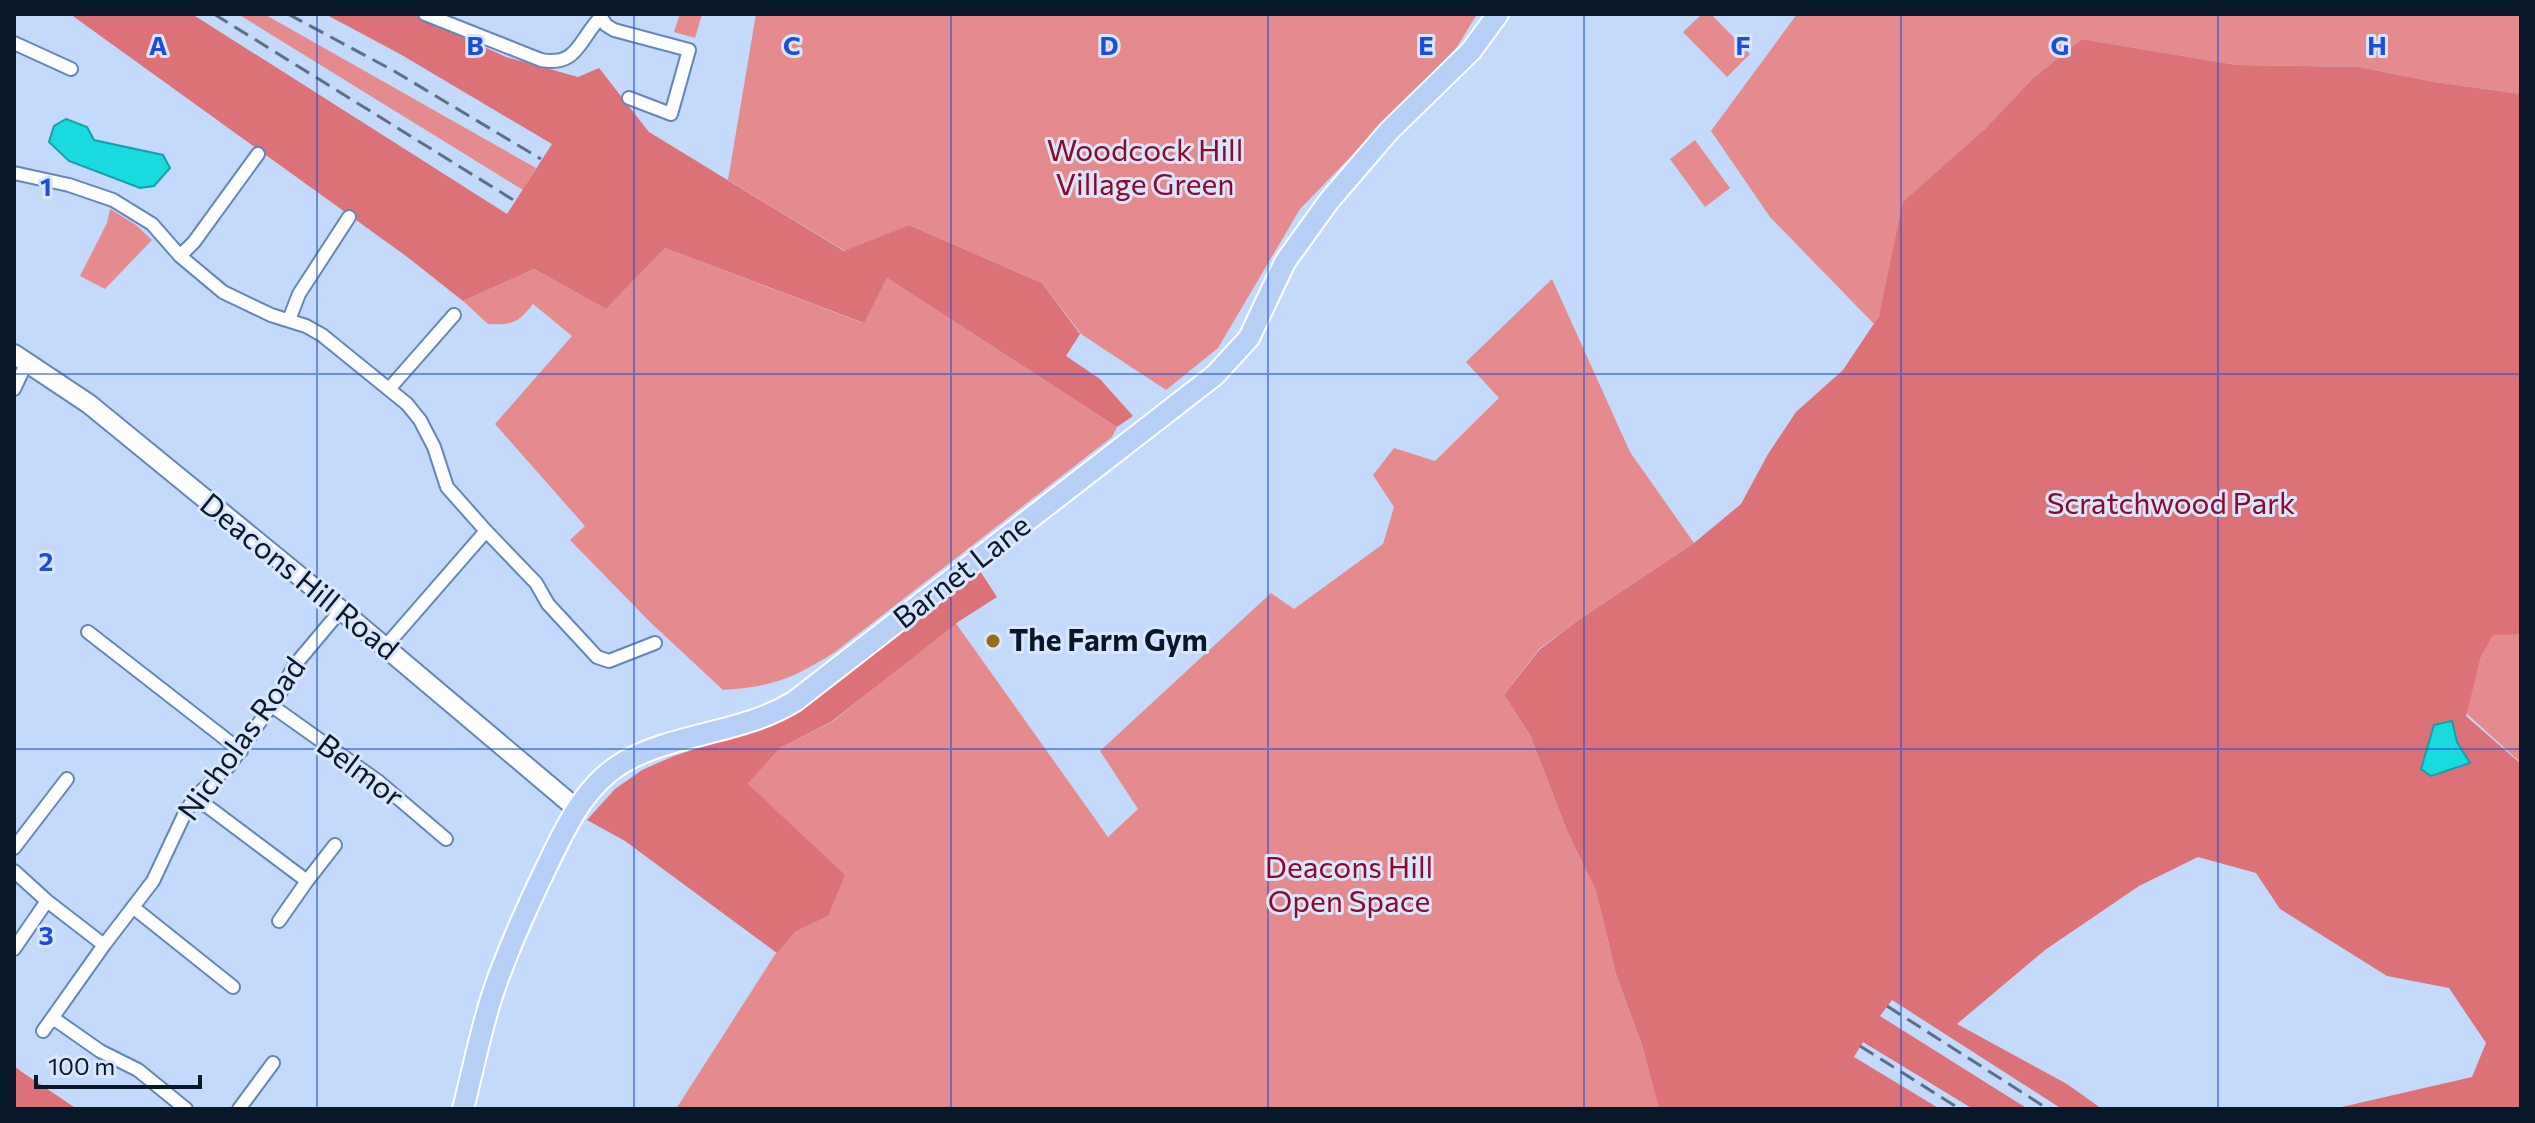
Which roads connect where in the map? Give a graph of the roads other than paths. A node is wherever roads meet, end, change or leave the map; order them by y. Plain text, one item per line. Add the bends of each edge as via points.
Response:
1 (425, 14) edge
2 (1498, 14) edge
3 (600, 16) edge
4 (14, 43) edge
5 (71, 69) dead end
6 (629, 98) dead end
7 (258, 154) dead end
8 (14, 173) edge
9 (349, 217) dead end
10 (180, 256) junction
11 (454, 315) dead end
12 (289, 320) junction
13 (21, 358) edge
14 (14, 389) edge
15 (389, 389) junction
16 (486, 531) junction
17 (341, 610) junction
18 (88, 632) dead end
19 (655, 643) dead end
20 (385, 647) junction
21 (272, 706) junction
22 (241, 751) junction
23 (67, 779) dead end
24 (195, 797) junction
25 (577, 809) junction
26 (446, 839) dead end
27 (335, 845) dead end
28 (14, 848) edge
29 (14, 871) edge
30 (307, 881) junction
31 (47, 901) junction
32 (134, 908) junction
33 (279, 921) dead end
34 (104, 945) junction
35 (14, 949) edge
36 (233, 987) dead end
37 (53, 1018) junction
38 (43, 1031) dead end
39 (273, 1063) dead end
40 (186, 1109) edge
41 (239, 1109) edge
42 (463, 1109) edge

1 - 3 street via 554,62 572,56
2 - 25 main road, Barnet Lane via 1471,51 1389,131 1329,201 1285,262 1249,338 1215,375 795,701 756,720 642,753 602,779
3 - 6 street via 614,30 689,50 671,114
4 - 5 street
7 - 10 street
8 - 10 street via 113,200 152,224
9 - 12 street via 299,294
10 - 12 street via 223,292
11 - 15 street
12 - 15 street via 322,335
13 - 14 street
13 - 17 street, Deacons Hill Road via 89,404
15 - 16 street via 420,420 447,487
16 - 19 street via 597,657 609,661
16 - 20 street
17 - 20 street, Deacons Hill Road
17 - 21 street, Nicholas Road via 294,666
18 - 22 street
20 - 25 street, Deacons Hill Road
21 - 22 street, Nicholas Road
21 - 26 street, Belmor via 379,782
22 - 24 street, Nicholas Road
23 - 28 street
24 - 30 street
24 - 32 street, Nicholas Road
25 - 42 main road, Barnet Lane via 501,971
27 - 30 street
29 - 31 street
30 - 33 street
31 - 34 street
31 - 35 street
32 - 34 street, Nicholas Road
32 - 36 street
34 - 37 street, Nicholas Road
37 - 38 street, Nicholas Road
37 - 40 street via 138,1070
39 - 41 street

